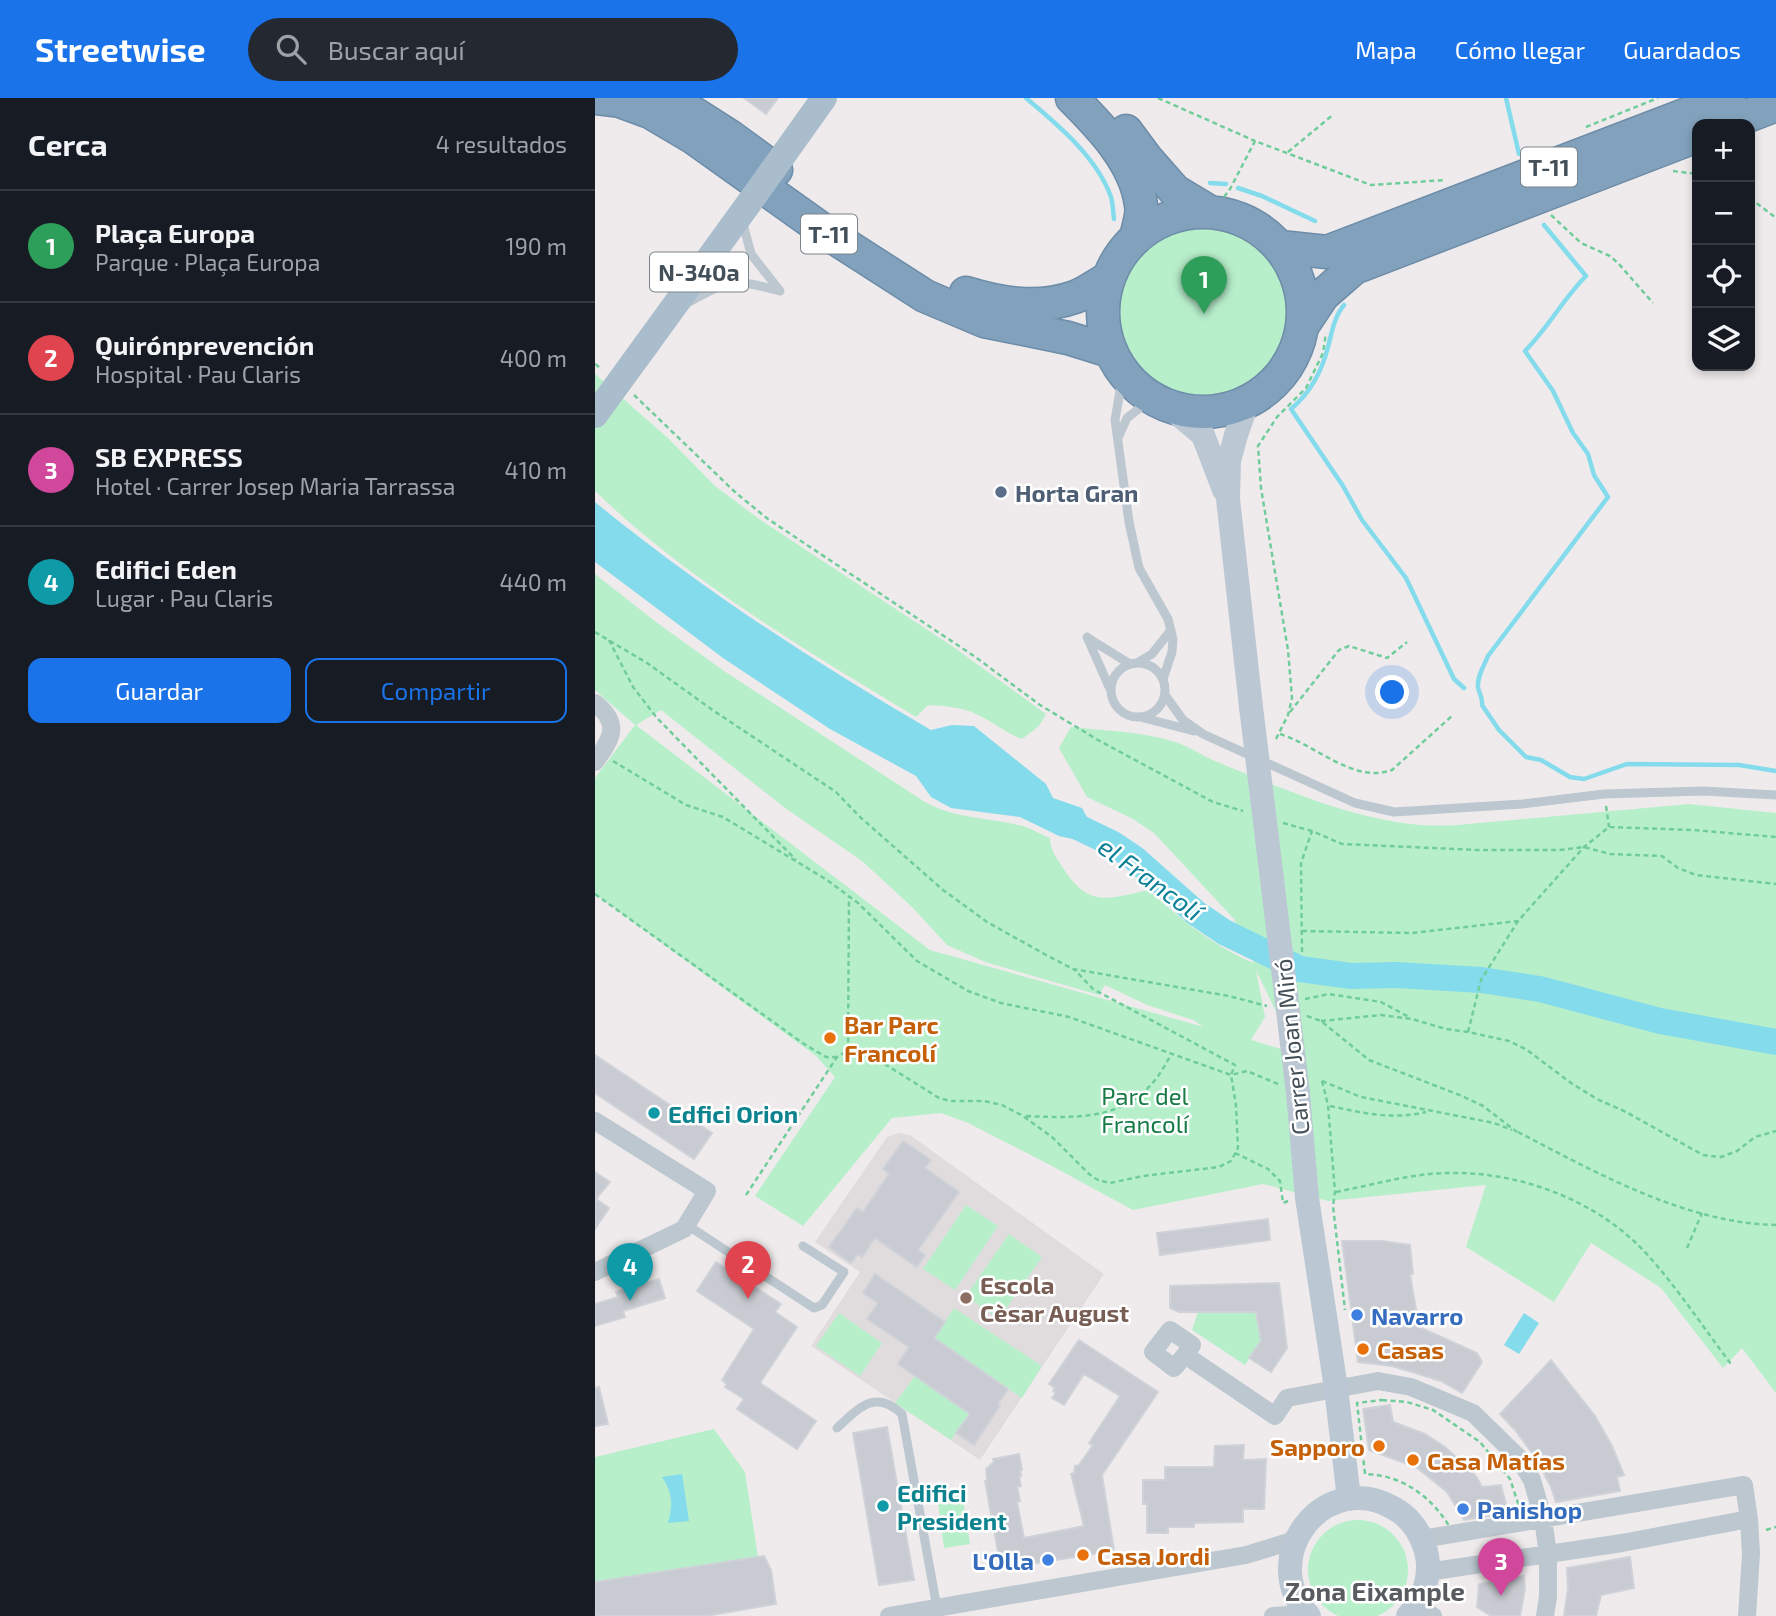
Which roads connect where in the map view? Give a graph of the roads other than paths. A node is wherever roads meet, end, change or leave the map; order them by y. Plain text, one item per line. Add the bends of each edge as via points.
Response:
1 (597, 98) edge
2 (670, 98) edge
3 (824, 98) edge
4 (1072, 98) edge
5 (1098, 98) edge
6 (1729, 98) edge
7 (1776, 106) edge
8 (1741, 119) edge
9 (1692, 138) edge
10 (746, 207) junction
11 (1210, 212) junction
12 (1136, 238) junction
13 (1280, 247) junction
14 (1372, 248) junction
15 (1109, 278) junction
16 (670, 312) junction
17 (1315, 329) junction
18 (1117, 363) junction
19 (1161, 403) junction
20 (1247, 403) junction
21 (595, 415) edge
22 (1117, 440) junction
23 (1222, 462) junction
24 (1171, 630) junction
25 (1134, 663) junction
26 (1163, 680) junction
27 (1110, 688) junction
28 (1165, 695) junction
29 (595, 703) edge
30 (1141, 717) junction
31 (1203, 734) junction
32 (598, 758) edge
33 (1776, 795) edge
34 (595, 1121) edge
35 (685, 1227) junction
36 (803, 1246) dead end
37 (595, 1272) edge
38 (1185, 1355) dead end
39 (1336, 1388) junction
40 (837, 1428) dead end
41 (1349, 1499) junction
42 (1543, 1518) junction
43 (1755, 1525) junction
44 (1422, 1539) junction
45 (1295, 1540) junction
46 (1548, 1555) junction
47 (1427, 1572) junction
48 (937, 1608) junction
49 (1419, 1613) edge
50 (1308, 1615) edge
51 (888, 1616) edge
52 (1273, 1616) edge
53 (1545, 1616) edge
54 (1747, 1616) edge

1 - 18 highway, T-11 via 650,112 694,138 925,296 984,321 1068,338
2 - 15 highway, T-11 via 900,260 958,290 1023,306 1075,297
3 - 10 main road, N-340a, bridge
4 - 12 highway via 1096,122 1130,170 1142,206
5 - 11 highway via 1175,191
6 - 14 highway, T-11
7 - 8 highway
9 - 14 highway, T-11
10 - 16 main road, N-340a
10 - 16 lane via 751,254 780,291 747,282 724,284
11 - 12 highway, T-11 via 1178,215
11 - 13 highway, T-11 via 1248,222
12 - 15 highway, T-11
13 - 14 highway, T-11 via 1327,252
13 - 17 highway, T-11 via 1290,261
14 - 17 highway, T-11 via 1323,295
15 - 18 highway, T-11 via 1104,330
16 - 21 main road, N-340a, bridge
17 - 20 highway, T-11 via 1284,372
18 - 19 highway, T-11
18 - 22 lane
19 - 20 highway, T-11 via 1185,412 1215,412
19 - 22 lane via 1127,418
19 - 23 street, Carrer Joan Miró via 1203,435
20 - 23 street
22 - 24 lane via 1139,568
23 - 39 street, Carrer Joan Miró, bridge via 1307,1198
24 - 25 lane via 1151,654
24 - 26 lane via 1172,652
25 - 26 lane via 1153,667
25 - 27 lane via 1116,673
25 - 27 lane via 1087,637
26 - 28 lane
27 - 30 lane via 1119,710
28 - 30 lane via 1157,710
28 - 31 lane via 1183,720
29 - 32 street via 611,719 612,730
30 - 31 lane
31 - 33 lane via 1355,803 1394,812 1604,794 1703,791
34 - 35 street via 707,1191
35 - 36 lane via 814,1308 822,1305 844,1272
35 - 37 street
38 - 39 street via 1275,1416 1287,1398
39 - 41 street, Carrer Joan Miró
39 - 42 street via 1378,1381 1411,1387 1473,1413 1518,1457 1532,1480
40 - 48 lane via 871,1402 885,1403 902,1414
41 - 44 street via 1375,1500 1394,1508
41 - 45 street via 1313,1516
42 - 43 street via 1744,1485
42 - 44 street
42 - 46 street
43 - 46 street
43 - 54 street
44 - 47 street
45 - 48 street via 1246,1555
45 - 50 street via 1290,1573 1294,1593
46 - 47 street
46 - 53 street
47 - 49 street
48 - 51 street
50 - 52 street

